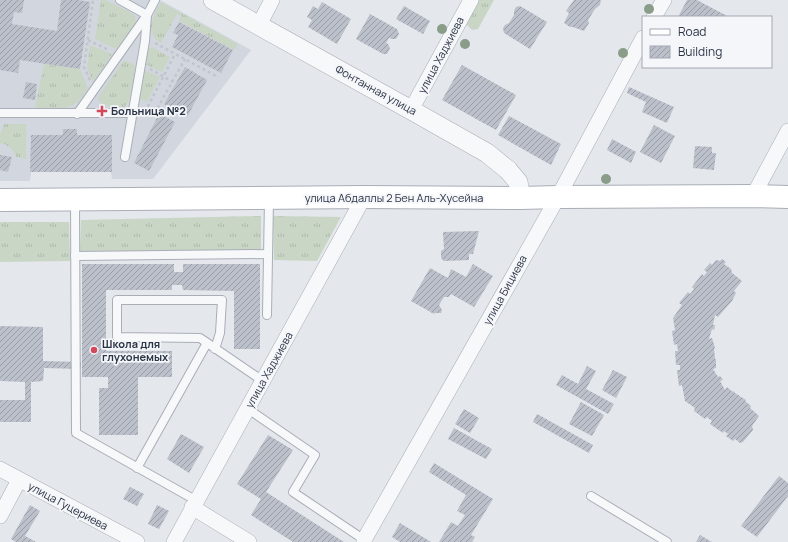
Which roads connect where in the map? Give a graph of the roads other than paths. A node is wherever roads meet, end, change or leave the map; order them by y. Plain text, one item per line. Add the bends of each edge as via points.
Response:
1 (120, 0) edge
2 (155, 0) edge
3 (213, 0) edge
4 (272, 0) edge
5 (471, 0) edge
6 (664, 0) edge
7 (147, 15) junction
8 (655, 16) edge
9 (259, 25) junction
10 (642, 40) edge
11 (411, 110) junction
12 (0, 113) edge
13 (133, 113) junction
14 (77, 114) junction
15 (788, 131) edge
16 (125, 157) dead end
17 (753, 196) junction
18 (364, 197) junction
19 (558, 197) junction
20 (788, 197) edge
21 (269, 198) junction
22 (521, 198) junction
23 (0, 200) edge
24 (75, 200) junction
25 (268, 254) junction
26 (75, 256) junction
27 (267, 315) dead end
28 (207, 343) junction
29 (215, 349) junction
30 (263, 381) junction
31 (248, 409) junction
32 (137, 468) junction
33 (0, 469) edge
34 (20, 480) junction
35 (591, 496) dead end
36 (195, 504) junction
37 (0, 516) edge
38 (366, 541) edge
39 (137, 542) edge
40 (174, 542) edge
41 (249, 542) edge
42 (667, 542) edge

1 - 7 lane
2 - 7 lane
3 - 9 street, Фонтанная улица
4 - 9 street
5 - 11 street, улица Хаджиева
6 - 8 street
7 - 13 lane via 146,38
7 - 14 lane
9 - 11 street, Фонтанная улица
10 - 19 street, улица Бициева
11 - 22 street, Фонтанная улица via 487,153 518,182
12 - 14 lane
13 - 14 lane
13 - 16 lane
15 - 17 street
17 - 19 main road, улица Абдаллы 2 Бен Аль-Хусейна
17 - 20 main road, улица Абдаллы 2 Бен Аль-Хусейна
18 - 21 main road, улица Абдаллы 2 Бен Аль-Хусейна
18 - 22 main road, улица Абдаллы 2 Бен Аль-Хусейна
18 - 30 street, улица Хаджиева
19 - 22 main road, улица Абдаллы 2 Бен Аль-Хусейна
19 - 38 street, улица Бициева
21 - 24 main road, улица Абдаллы 2 Бен Аль-Хусейна
21 - 25 lane
23 - 24 main road, улица Абдаллы 2 Бен Аль-Хусейна
24 - 26 lane
25 - 26 lane
25 - 27 lane
26 - 32 lane via 76,433
28 - 29 lane
28 - 29 lane via 200,338 117,337 117,300 222,300 220,333
28 - 32 lane
29 - 30 lane
30 - 31 street, улица Хаджиева
31 - 36 street, улица Хаджиева
31 - 38 lane via 315,455 293,492
32 - 36 lane
33 - 34 street, улица Гуцериева
34 - 37 street
34 - 39 street, улица Гуцериева
35 - 42 lane
36 - 40 street, улица Хаджиева
36 - 41 street

